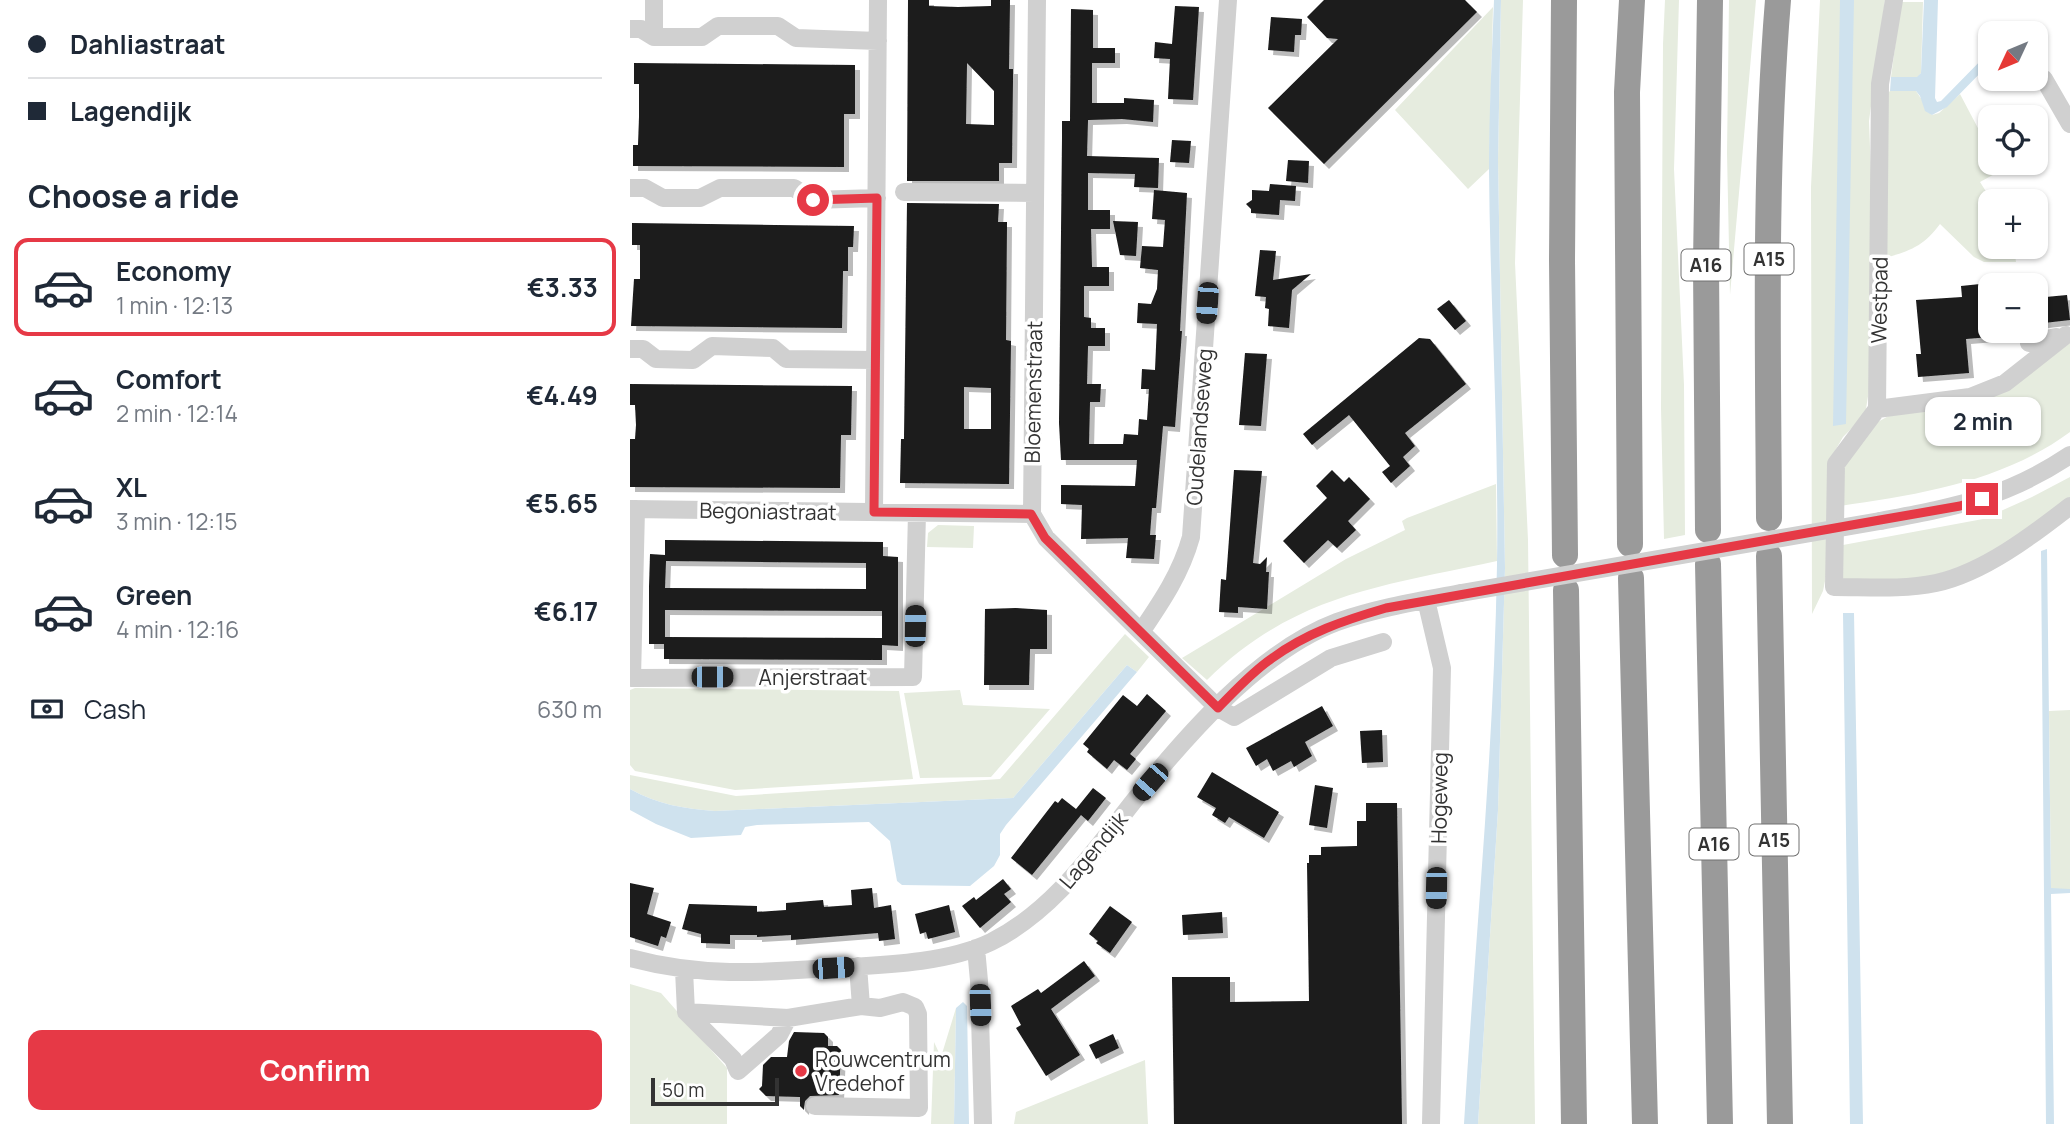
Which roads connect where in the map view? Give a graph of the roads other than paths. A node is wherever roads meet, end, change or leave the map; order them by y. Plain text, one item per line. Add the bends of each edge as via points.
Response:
1 (654, 0) edge
2 (878, 0) edge
3 (1037, 0) edge
4 (1228, 0) edge
5 (1564, 0) edge
6 (1632, 0) edge
7 (1710, 0) edge
8 (1778, 0) edge
9 (1895, 0) edge
10 (630, 29) edge
11 (654, 37) junction
12 (878, 41) junction
13 (2048, 86) edge
14 (2070, 124) edge
15 (630, 188) edge
16 (904, 192) dead end
17 (1035, 193) junction
18 (877, 198) junction
19 (2068, 334) edge
20 (2048, 339) edge
21 (630, 349) edge
22 (875, 360) junction
23 (1877, 409) junction
24 (2070, 455) edge
25 (2070, 506) edge
26 (633, 509) edge
27 (874, 512) junction
28 (917, 513) junction
29 (1031, 514) junction
30 (1769, 517) dead end
31 (1708, 530) dead end
32 (1630, 544) dead end
33 (1565, 555) dead end
34 (1769, 556) dead end
35 (1708, 564) dead end
36 (1631, 578) dead end
37 (1566, 590) dead end
38 (1426, 600) junction
39 (1142, 632) junction
40 (1383, 642) dead end
41 (1218, 708) junction
42 (976, 948) junction
43 (630, 958) edge
44 (858, 966) junction
45 (684, 970) junction
46 (861, 1006) junction
47 (686, 1012) junction
48 (788, 1018) junction
49 (815, 1106) dead end
50 (983, 1123) edge
51 (1431, 1124) edge
52 (1574, 1124) edge
53 (1645, 1124) edge
54 (1720, 1124) edge
55 (1780, 1124) edge

1 - 11 street
2 - 12 street
3 - 17 street, Bloemenstraat
4 - 39 street, Oudelandseweg via 1191,537 1184,563
5 - 33 highway
6 - 32 highway via 1627,92
7 - 31 highway, A16
8 - 30 highway, A15 via 1769,262
9 - 23 street, Westpad via 1881,84
10 - 11 street
11 - 12 street via 702,37 718,26 778,26 796,38
12 - 18 street
13 - 14 street
15 - 18 street via 645,188 663,198 700,198 720,188 794,188 813,200
16 - 17 street
17 - 29 street, Bloemenstraat
18 - 22 street
19 - 20 street
19 - 23 street via 2005,383 1970,397
21 - 22 street via 643,349 656,359 693,360 712,346 773,348 786,359
22 - 27 street
23 - 25 street via 1836,464 1834,587 1916,586 1963,575
24 - 38 street, Lagendijk, bridge via 2004,492 1960,506
26 - 27 street, Begoniastraat
26 - 28 street, Anjerstraat via 632,678 914,677
27 - 28 street, Begoniastraat
28 - 29 street, Begoniastraat
29 - 39 street via 1045,538
34 - 55 highway, A15
35 - 54 highway, A16
36 - 53 highway
37 - 52 highway
38 - 41 street, Lagendijk via 1336,623 1295,643 1269,660
38 - 51 street, Hogeweg via 1442,668
39 - 41 street
40 - 41 street via 1331,657 1234,717
41 - 42 street, Lagendijk via 1134,801 1073,878 1011,930
42 - 44 street, Lagendijk via 941,957
42 - 50 street
43 - 45 street, Lagendijk
44 - 45 street, Lagendijk via 758,973
44 - 46 street
45 - 47 street
46 - 48 street
46 - 49 street via 880,1008 903,1002 915,1007 919,1108
47 - 48 street
47 - 48 street via 733,1059 738,1071 779,1035

